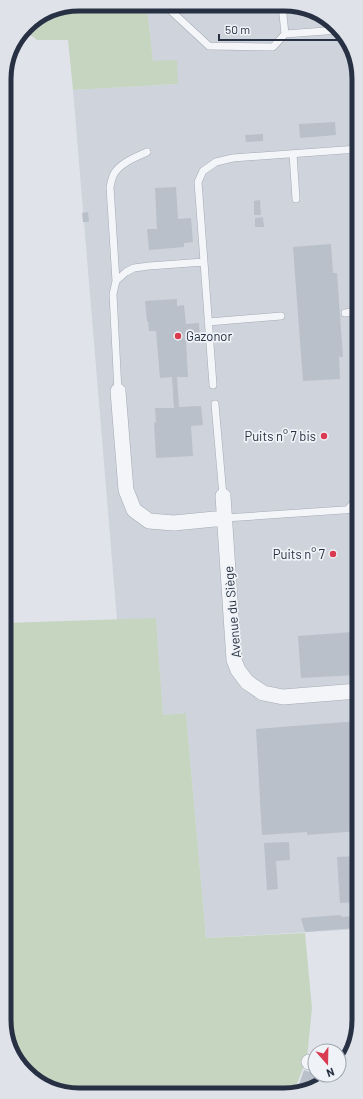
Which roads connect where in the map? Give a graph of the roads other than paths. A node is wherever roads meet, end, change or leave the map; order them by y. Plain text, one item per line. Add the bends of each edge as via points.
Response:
1 (171, 11) edge
2 (283, 11) edge
3 (332, 31) edge
4 (286, 34) junction
5 (352, 149) edge
6 (147, 152) dead end
7 (293, 154) junction
8 (296, 199) dead end
9 (204, 262) junction
10 (116, 281) junction
11 (352, 312) edge
12 (345, 313) dead end
13 (281, 316) dead end
14 (208, 322) junction
15 (213, 385) dead end
16 (118, 391) joint
17 (215, 404) dead end
18 (224, 496) joint
19 (352, 505) edge
20 (348, 509) junction
21 (352, 509) edge
22 (225, 518) junction
23 (352, 691) edge

1 - 4 lane via 209,46 273,47
2 - 4 lane
3 - 4 lane
5 - 7 lane
6 - 10 lane via 124,164 114,173 110,187
7 - 8 lane
7 - 9 lane via 216,162 203,171 198,182
9 - 10 lane via 134,268
9 - 14 lane
10 - 16 lane via 113,294
11 - 12 lane
13 - 14 lane
14 - 15 lane
16 - 22 street via 126,490 134,510 149,521 174,523
17 - 18 lane
18 - 22 street, Avenue du Siège
19 - 20 lane
20 - 21 lane
20 - 22 lane
22 - 23 street, Avenue du Siège via 234,660 238,670 263,694 283,697

